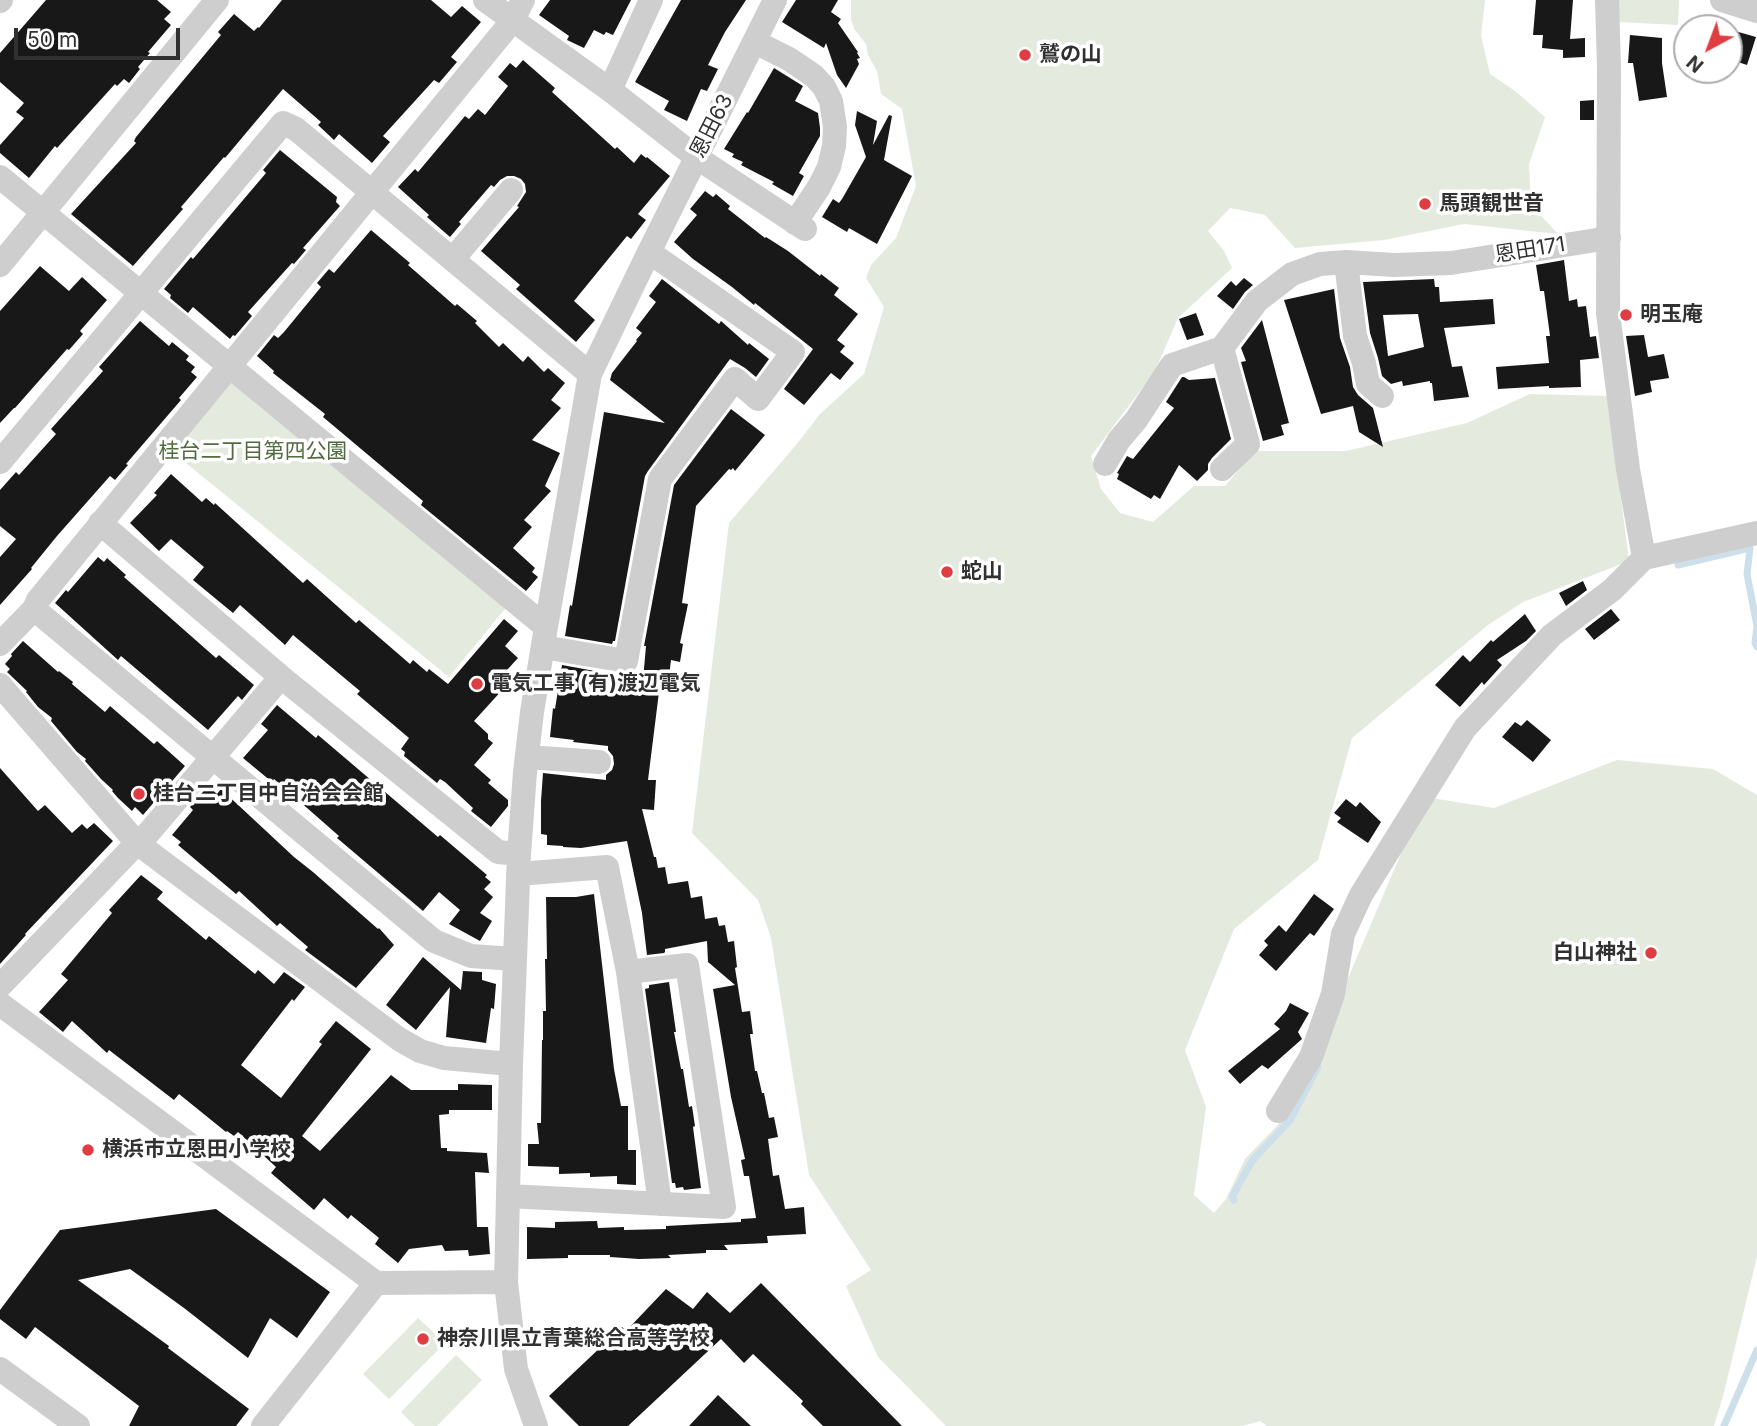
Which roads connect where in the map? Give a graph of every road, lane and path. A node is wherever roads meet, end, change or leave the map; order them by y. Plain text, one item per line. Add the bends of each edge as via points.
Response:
1 (217, 0) edge
2 (485, 0) edge
3 (651, 0) edge
4 (775, 0) edge
5 (1606, 0) edge
6 (1722, 0) edge
7 (518, 10) edge
8 (1757, 11) edge
9 (755, 42) junction
10 (610, 90) junction
11 (696, 157) junction
12 (0, 177) edge
13 (511, 190) dead end
14 (372, 191) junction
15 (44, 213) junction
16 (1609, 238) junction
17 (649, 252) junction
18 (453, 260) junction
19 (1346, 262) junction
20 (0, 265) edge
21 (141, 293) junction
22 (1222, 348) junction
23 (228, 367) junction
24 (590, 374) junction
25 (1382, 396) dead end
26 (0, 462) edge
27 (1105, 464) dead end
28 (1222, 469) dead end
29 (100, 523) junction
30 (1757, 533) edge
31 (1644, 558) junction
32 (34, 609) junction
33 (544, 637) junction
34 (0, 643) edge
35 (281, 677) junction
36 (0, 685) edge
37 (527, 757) junction
38 (213, 758) junction
39 (585, 768) dead end
40 (138, 843) junction
41 (519, 864) junction
42 (515, 959) junction
43 (628, 972) junction
44 (0, 986) edge
45 (0, 1004) edge
46 (511, 1064) junction
47 (1278, 1111) dead end
48 (508, 1196) junction
49 (660, 1204) junction
50 (506, 1282) junction
51 (376, 1283) junction
52 (0, 1369) edge
53 (78, 1426) edge
54 (263, 1426) edge
55 (535, 1426) edge

1 - 15 street
2 - 7 street
3 - 10 street
4 - 9 street, 恩田63 / 恩田63
5 - 16 street
6 - 8 street
7 - 10 street
7 - 14 street
9 - 11 street, 恩田63 / 恩田63
9 - 11 street via 814,76 831,101 835,127 829,167 800,226
10 - 11 street
11 - 17 street, 恩田63 / 恩田63
12 - 15 street
13 - 18 street
14 - 18 street
14 - 21 street via 283,123
14 - 23 street
15 - 20 street
15 - 21 street
16 - 19 street, 恩田171 via 1451,263
16 - 31 street via 1608,313
17 - 24 street, 恩田63
17 - 33 street via 793,352 758,399 735,379 660,478 626,662
18 - 24 street
19 - 22 street, 恩田171 via 1320,264 1292,274 1258,301
19 - 25 street via 1355,335 1368,384
21 - 23 street
21 - 26 street
22 - 27 street via 1172,365
22 - 28 street via 1248,444
23 - 29 street
23 - 33 street
24 - 33 street, 恩田63
29 - 32 street
29 - 35 street
30 - 31 street
31 - 47 street via 1612,590 1552,635 1465,728 1361,895 1343,934 1333,994 1311,1057
32 - 34 street
32 - 38 street
33 - 37 street, 恩田63
35 - 38 street
35 - 41 street via 498,852
36 - 40 street
37 - 39 street
37 - 41 street, 恩田63
38 - 40 street
38 - 42 street via 433,941 471,956
40 - 44 street
40 - 46 street via 420,1051 444,1058
41 - 42 street, 恩田63
41 - 43 street via 607,867
42 - 46 street, 恩田63
43 - 49 street
43 - 49 street via 687,965 724,1207
45 - 51 street
46 - 48 street, 恩田63
48 - 49 street
48 - 50 street, 恩田63
50 - 51 street
50 - 55 street, 恩田63 via 516,1369
51 - 54 street
52 - 53 street

